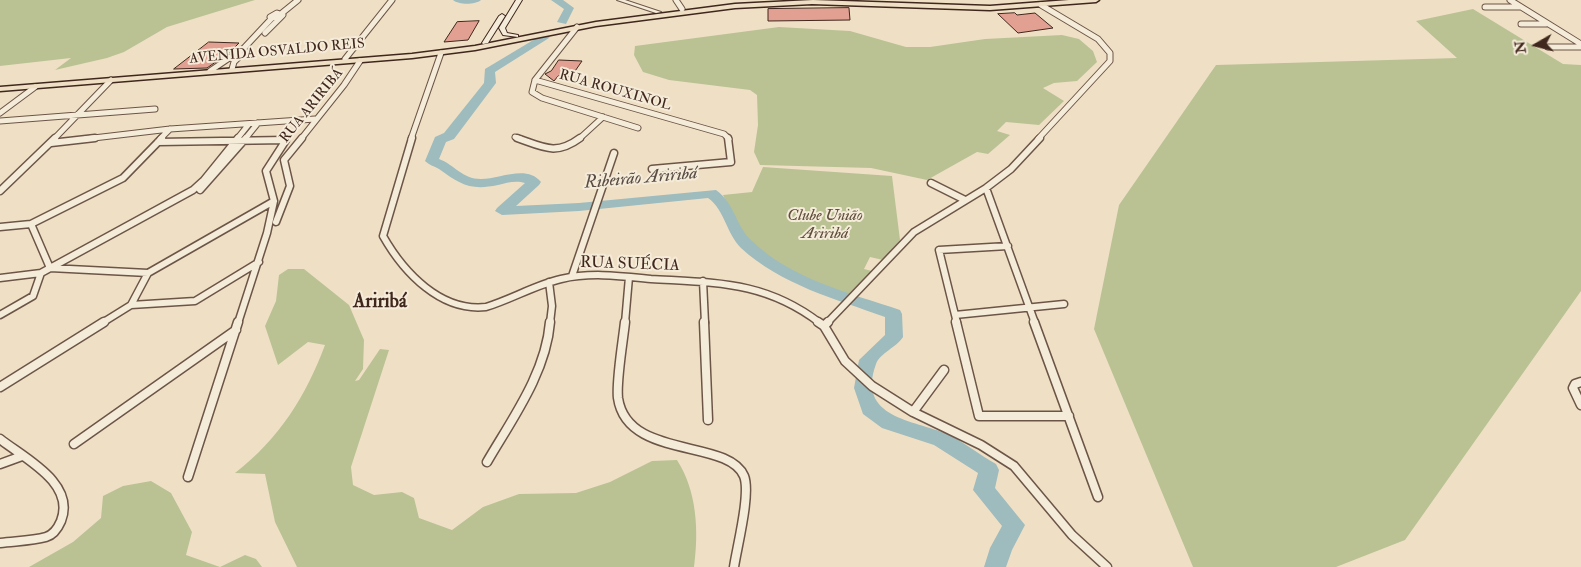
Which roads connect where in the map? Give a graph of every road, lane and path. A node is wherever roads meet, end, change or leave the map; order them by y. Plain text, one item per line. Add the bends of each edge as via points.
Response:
1 (293, 0) edge
2 (298, 0) edge
3 (392, 0) edge
4 (512, 0) edge
5 (519, 0) edge
6 (620, 0) edge
7 (676, 0) edge
8 (736, 0) edge
9 (836, 0) edge
10 (1066, 0) edge
11 (1096, 0) edge
12 (1510, 0) edge
13 (770, 1) edge
14 (630, 2) edge
15 (720, 4) junction
16 (907, 5) junction
17 (1041, 5) junction
18 (1485, 7) dead end
19 (1522, 7) junction
20 (507, 8) junction
21 (515, 8) junction
22 (682, 8) junction
23 (658, 12) junction
24 (280, 14) junction
25 (1521, 24) dead end
26 (1546, 24) junction
27 (577, 27) junction
28 (494, 28) junction
29 (502, 28) junction
30 (554, 30) junction
31 (261, 34) junction
32 (516, 36) junction
33 (485, 43) junction
34 (1581, 45) edge
35 (1548, 47) dead end
36 (441, 53) junction
37 (345, 59) junction
38 (228, 60) junction
39 (235, 60) junction
40 (360, 61) junction
41 (232, 70) junction
42 (210, 71) junction
43 (110, 80) junction
44 (535, 80) junction
45 (35, 86) junction
46 (2, 88) edge
47 (155, 109) dead end
48 (0, 113) edge
49 (78, 116) junction
50 (604, 117) junction
51 (315, 119) junction
52 (0, 121) edge
53 (258, 123) junction
54 (249, 124) junction
55 (638, 128) dead end
56 (170, 129) junction
57 (515, 137) dead end
58 (242, 139) junction
59 (158, 142) junction
60 (51, 144) junction
61 (614, 153) dead end
62 (652, 169) dead end
63 (931, 184) dead end
64 (986, 188) junction
65 (0, 191) edge
66 (965, 200) junction
67 (274, 201) junction
68 (276, 222) dead end
69 (31, 224) junction
70 (0, 227) edge
71 (1008, 246) junction
72 (258, 262) junction
73 (53, 267) junction
74 (41, 272) junction
75 (148, 273) junction
76 (572, 276) junction
77 (629, 277) junction
78 (0, 278) edge
79 (703, 281) junction
80 (549, 282) junction
81 (1064, 304) dead end
82 (132, 305) junction
83 (1030, 308) junction
84 (0, 315) edge
85 (955, 315) junction
86 (824, 326) junction
87 (237, 330) junction
88 (944, 370) dead end
89 (14, 379) junction
90 (0, 382) edge
91 (1581, 382) edge
92 (0, 387) edge
93 (1581, 405) edge
94 (913, 412) junction
95 (1069, 416) junction
96 (708, 420) dead end
97 (0, 439) edge
98 (74, 444) dead end
99 (22, 456) junction
100 (487, 462) dead end
101 (0, 464) edge
102 (188, 477) dead end
103 (1098, 497) dead end
104 (0, 543) edge
105 (734, 567) edge
106 (1107, 567) edge

1 - 24 street
2 - 24 street
3 - 37 street
4 - 20 main road
5 - 21 main road
6 - 14 street
7 - 22 street
8 - 15 main road
9 - 16 main road
10 - 16 main road
11 - 17 main road
12 - 19 street
13 - 15 main road
13 - 16 main road
13 - 27 main road
14 - 23 street
15 - 22 main road
16 - 17 main road via 905,10 914,12
17 - 64 street via 1098,39 1111,57 1015,165
18 - 19 street
19 - 26 street
20 - 21 main road
20 - 28 main road
21 - 29 main road
22 - 23 main road
23 - 30 main road
24 - 31 street via 272,18
24 - 31 street via 267,32
25 - 26 street
26 - 34 street
27 - 30 main road
27 - 44 street, RUA ROUXINOL
28 - 29 main road
28 - 33 main road
29 - 32 main road via 505,34
30 - 32 main road, AVENIDA OSVALDO REIS
30 - 36 main road, AVENIDA OSVALDO REIS
31 - 38 street
31 - 39 street
32 - 33 main road, AVENIDA OSVALDO REIS
33 - 37 main road, AVENIDA OSVALDO REIS
34 - 35 street
36 - 40 main road, AVENIDA OSVALDO REIS
36 - 80 street, RUA SUÉCIA via 401,171 384,230 385,241 429,292 444,302 463,308 496,303
37 - 41 main road, AVENIDA OSVALDO REIS
38 - 39 street
38 - 42 street
39 - 41 street
40 - 43 main road, AVENIDA OSVALDO REIS
40 - 51 street, RUA ARIRIBÁ
41 - 42 main road, AVENIDA OSVALDO REIS
42 - 46 main road, AVENIDA OSVALDO REIS
43 - 45 main road, AVENIDA OSVALDO REIS
43 - 49 street
44 - 50 street via 531,86 534,94
44 - 62 street, RUA ROUXINOL via 724,134 729,139 731,162
45 - 46 main road, AVENIDA OSVALDO REIS
45 - 48 street
47 - 49 street
49 - 52 street
49 - 60 street
50 - 55 street
50 - 57 street via 576,141 561,149 553,150
51 - 53 street
51 - 68 street, RUA ARIRIBÁ via 284,160 290,186
53 - 54 street
53 - 58 street
54 - 56 street
54 - 58 street
56 - 59 street
56 - 60 street
58 - 59 street
58 - 67 street via 260,142 286,140 266,171
58 - 73 street via 209,182 198,191
59 - 69 street via 123,178
60 - 65 street
61 - 76 street
63 - 66 street
64 - 66 street
64 - 71 street
66 - 86 street via 914,232
67 - 72 street
67 - 75 street
69 - 70 street
69 - 73 street
71 - 83 street
71 - 85 street via 939,250
72 - 82 street via 195,300
72 - 87 street
73 - 74 street
73 - 75 street
74 - 78 street
74 - 84 street via 33,296
75 - 82 street
76 - 77 street, RUA SUÉCIA
76 - 80 street, RUA SUÉCIA
77 - 79 street, RUA SUÉCIA
77 - 105 street via 618,397 623,414 644,434 657,441 716,457 741,471 746,488
79 - 86 street, RUA SUÉCIA via 765,292 802,310
79 - 96 street
80 - 100 street via 552,309 545,353
81 - 83 street
82 - 89 street
83 - 85 street
83 - 95 street
85 - 95 street via 979,416
86 - 94 street via 853,369 872,386
87 - 98 street
87 - 102 street
88 - 94 street
89 - 90 street
89 - 92 street
91 - 93 street via 1573,388
94 - 106 street via 981,445 1014,466 1072,535
95 - 103 street
97 - 99 street
99 - 101 street
99 - 104 street via 42,468 60,491 64,513 54,533 46,537

